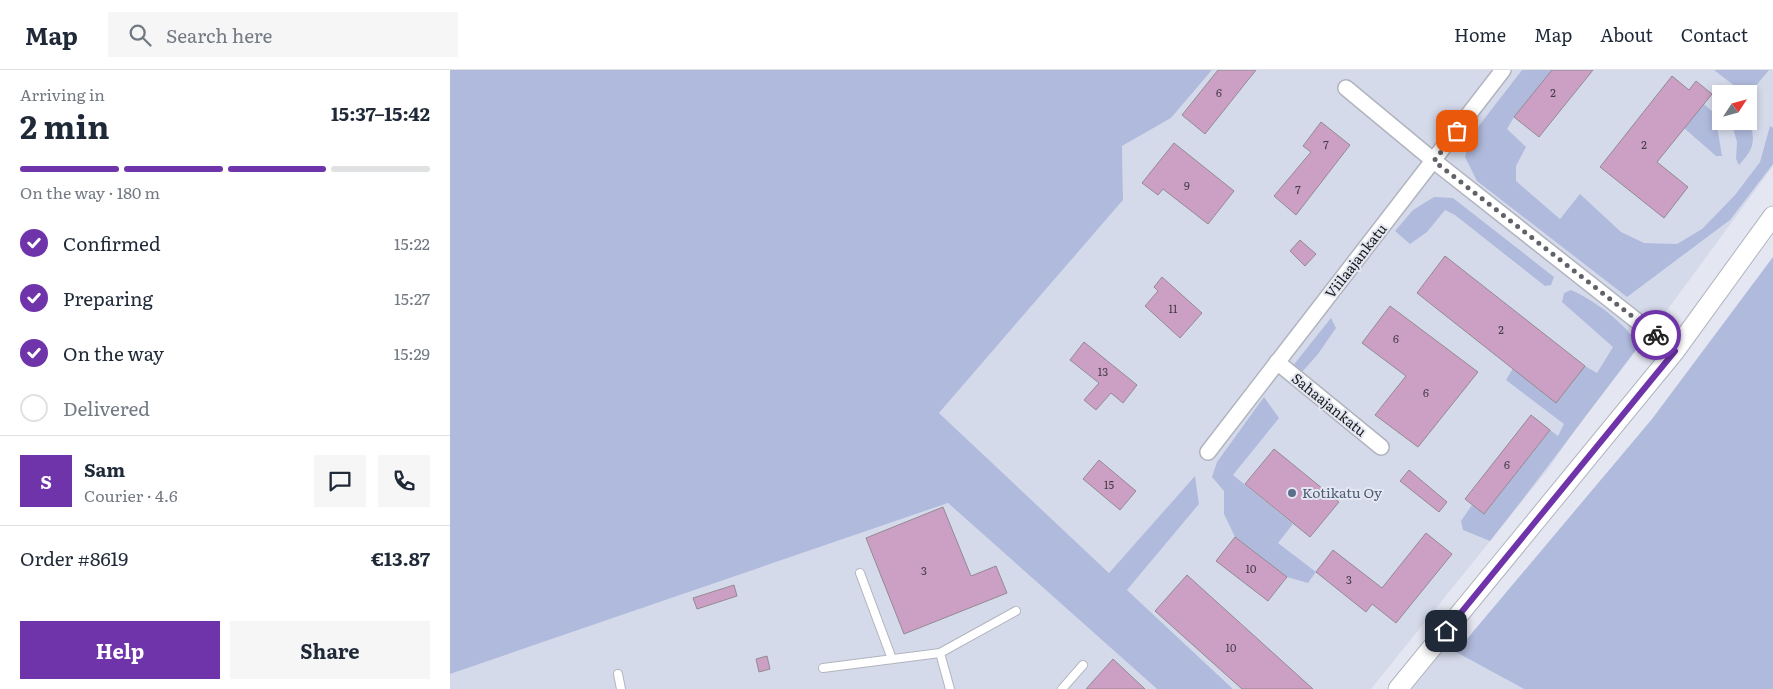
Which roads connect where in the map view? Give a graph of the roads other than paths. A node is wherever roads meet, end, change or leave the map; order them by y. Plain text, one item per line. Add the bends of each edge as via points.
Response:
1 (1503, 70) edge
2 (1346, 88) dead end
3 (1434, 161) junction
4 (1773, 216) edge
5 (1675, 351) junction
6 (1277, 362) junction
7 (1381, 447) dead end
8 (1208, 452) dead end
9 (860, 573) dead end
10 (1016, 611) dead end
11 (940, 653) junction
12 (892, 659) junction
13 (1084, 665) dead end
14 (823, 668) dead end
15 (618, 674) dead end
16 (621, 689) edge
17 (950, 689) edge
18 (1062, 689) edge
19 (1398, 689) edge

1 - 3 street, Viilaajankatu
2 - 3 street
3 - 5 street
3 - 6 street, Viilaajankatu
4 - 5 street
5 - 19 street
6 - 7 street, Sahaajankatu
6 - 8 street, Viilaajankatu
9 - 12 lane
10 - 11 lane
11 - 12 lane
11 - 17 lane
12 - 14 lane
13 - 18 lane
15 - 16 lane

